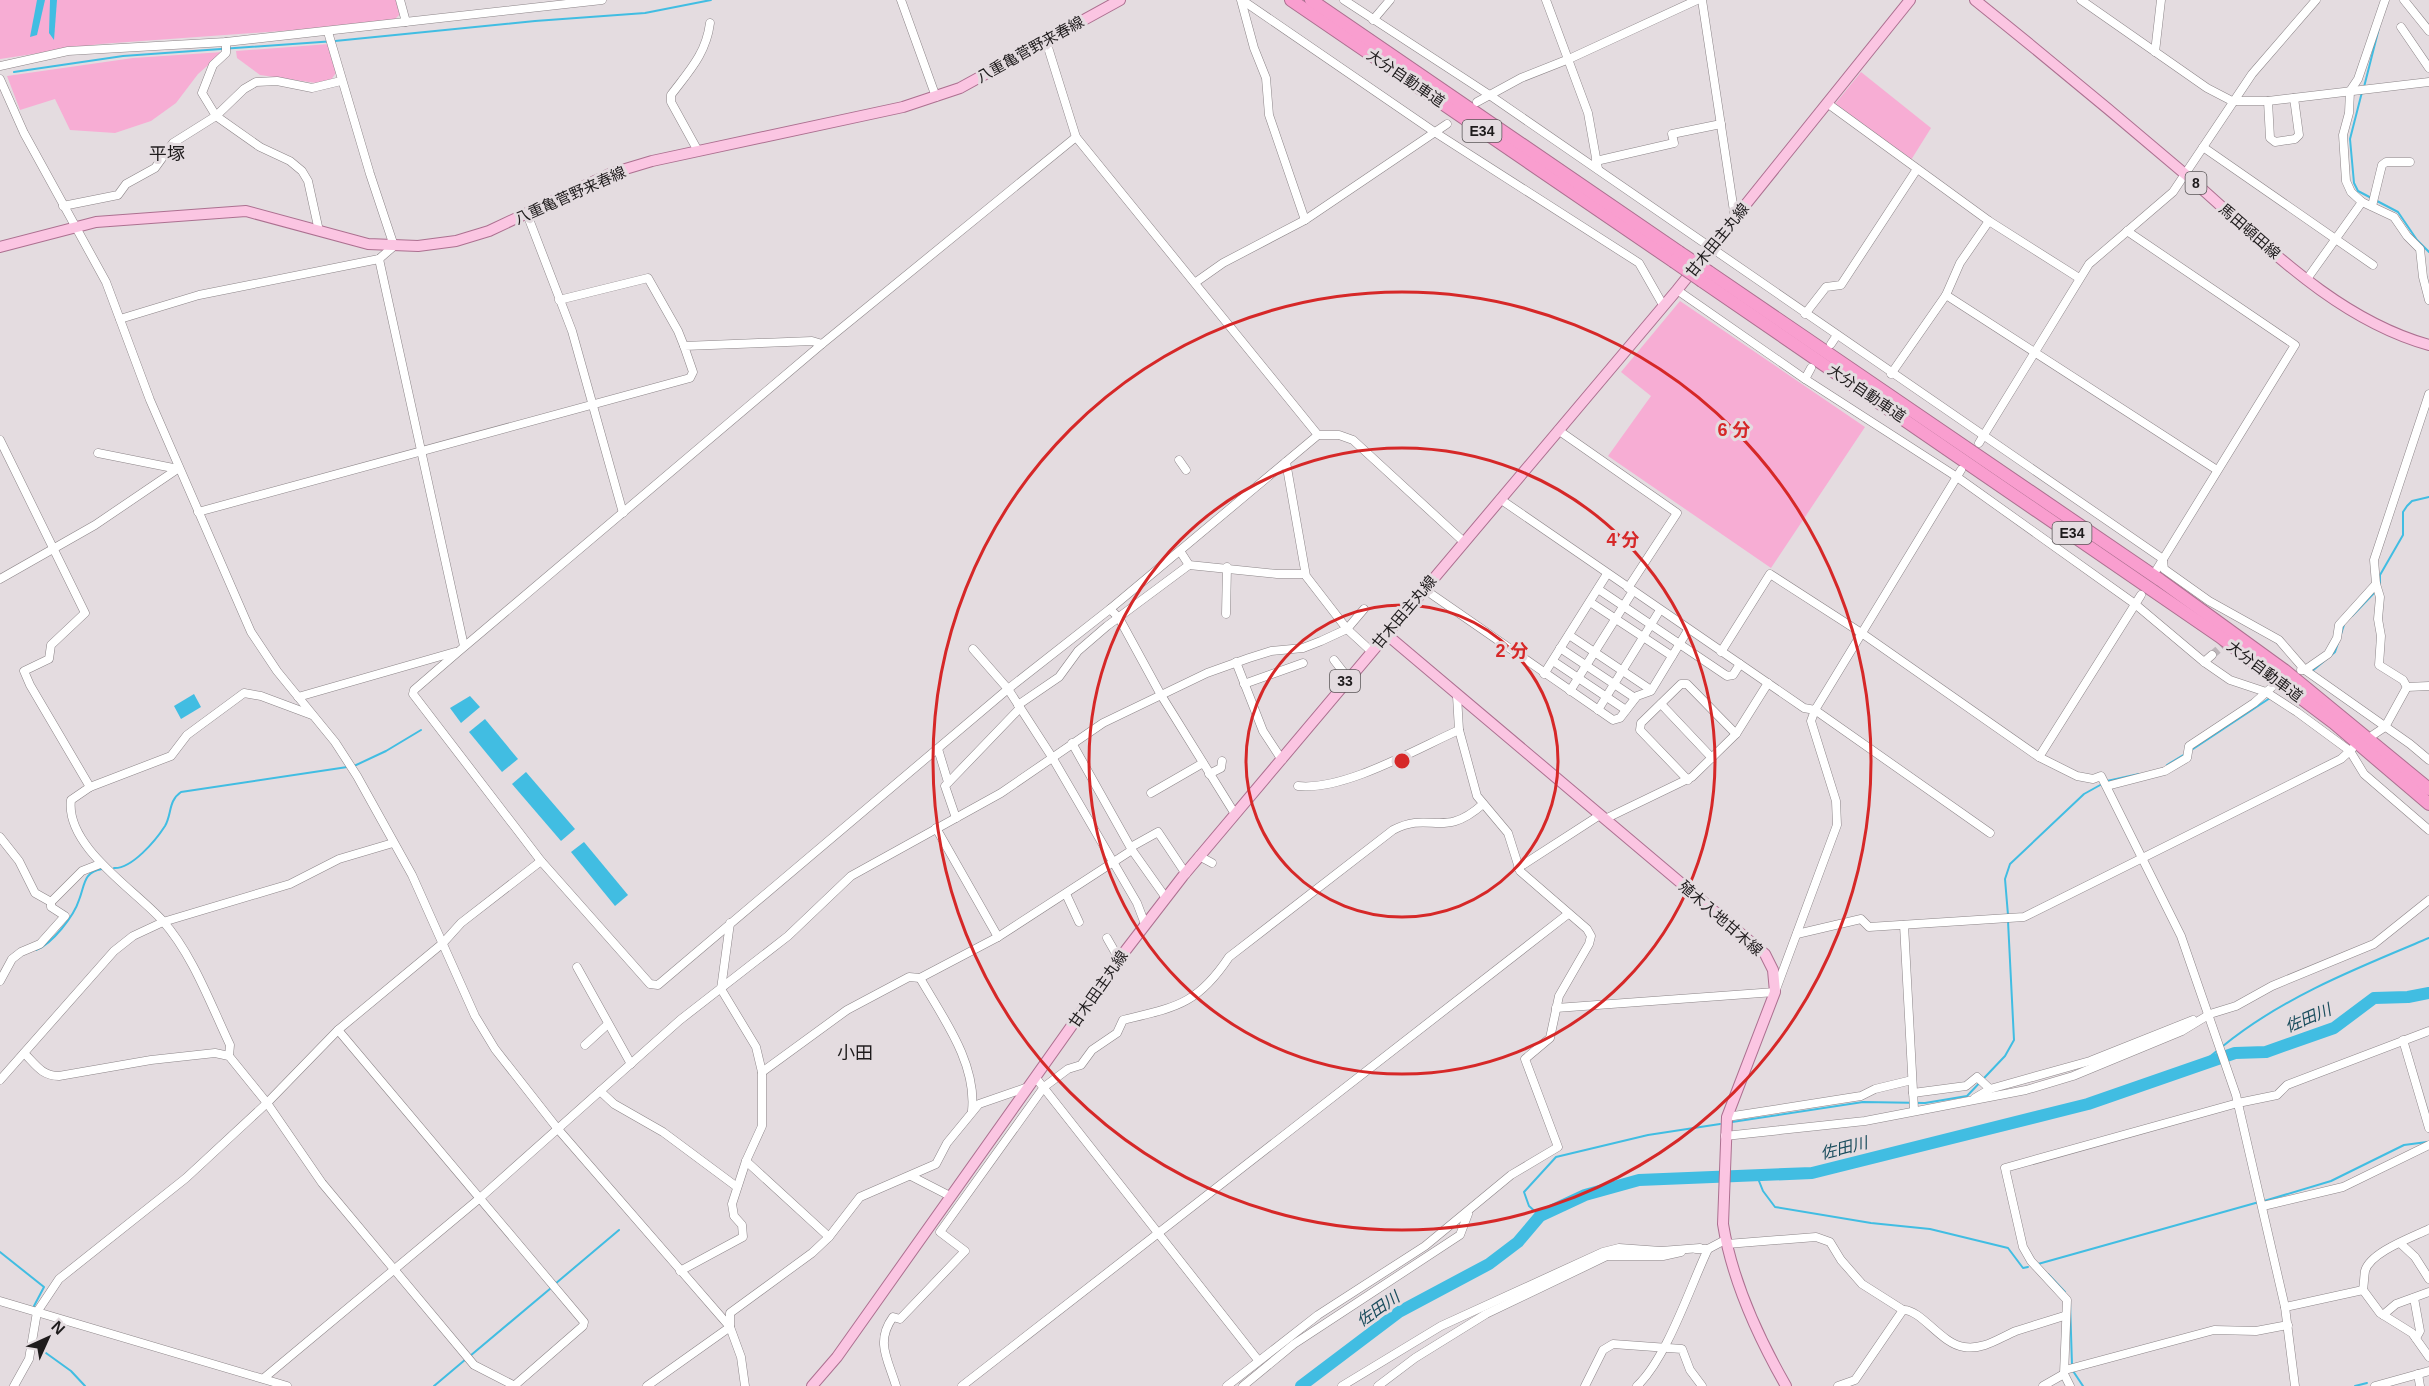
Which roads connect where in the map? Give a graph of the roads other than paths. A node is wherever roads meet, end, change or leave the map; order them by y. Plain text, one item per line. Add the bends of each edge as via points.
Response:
1 (400, 0) edge
2 (602, 0) edge
3 (901, 0) edge
4 (1120, 0) edge
5 (1242, 0) edge
6 (1291, 0) edge
7 (1311, 0) edge
8 (1344, 0) edge
9 (1390, 0) edge
10 (1546, 0) edge
11 (1697, 0) edge
12 (1702, 0) edge
13 (1910, 0) edge
14 (1975, 0) edge
15 (2081, 0) edge
16 (2161, 0) edge
17 (2316, 0) edge
18 (2385, 0) edge
19 (2404, 0) edge
20 (1373, 20) junction
21 (406, 22) junction
22 (710, 23) dead end
23 (2401, 27) dead end
24 (2429, 31) edge
25 (329, 35) junction
26 (1046, 40) junction
27 (226, 42) junction
28 (2155, 51) junction
29 (1569, 59) junction
30 (0, 66) edge
31 (2429, 68) edge
32 (0, 80) edge
33 (341, 81) junction
34 (2429, 82) edge
35 (2353, 90) junction
36 (1488, 94) junction
37 (936, 98) junction
38 (2294, 98) junction
39 (2232, 101) junction
40 (2268, 101) junction
41 (1477, 102) dead end
42 (1827, 103) junction
43 (216, 116) junction
44 (1447, 124) dead end
45 (1721, 124) junction
46 (1436, 133) junction
47 (1076, 137) junction
48 (2203, 147) junction
49 (698, 150) junction
50 (2410, 162) dead end
51 (1597, 165) junction
52 (1917, 169) junction
53 (2186, 175) junction
54 (2362, 202) junction
55 (2373, 202) junction
56 (63, 206) junction
57 (526, 214) junction
58 (1735, 218) junction
59 (1305, 220) junction
60 (1989, 221) junction
61 (73, 227) junction
62 (319, 231) junction
63 (2127, 231) junction
64 (2335, 239) junction
65 (394, 246) junction
66 (0, 247) edge
67 (1710, 247) junction
68 (1676, 256) junction
69 (379, 258) junction
70 (2373, 265) dead end
71 (1705, 276) junction
72 (2079, 278) junction
73 (2307, 279) junction
74 (1196, 282) junction
75 (1677, 290) junction
76 (1946, 295) junction
77 (559, 300) junction
78 (2429, 300) edge
79 (1663, 305) junction
80 (1805, 314) junction
81 (120, 319) junction
82 (1837, 335) junction
83 (822, 344) junction
84 (1831, 344) dead end
85 (2429, 345) edge
86 (684, 346) junction
87 (2036, 351) junction
88 (1811, 368) dead end
89 (1891, 374) junction
90 (1805, 379) junction
91 (2429, 394) edge
92 (591, 405) junction
93 (1558, 430) junction
94 (1318, 435) junction
95 (1985, 435) junction
96 (0, 440) edge
97 (1979, 443) dead end
98 (423, 452) junction
99 (98, 453) dead end
100 (1179, 460) dead end
101 (1286, 462) junction
102 (179, 468) junction
103 (1186, 470) dead end
104 (2217, 470) junction
105 (1959, 474) junction
106 (1500, 499) junction
107 (198, 512) junction
108 (622, 513) junction
109 (1464, 542) junction
110 (52, 548) junction
111 (1180, 551) junction
112 (2163, 559) junction
113 (1189, 565) junction
114 (1227, 567) junction
115 (2157, 569) dead end
116 (1305, 574) junction
117 (1607, 574) junction
118 (0, 579) edge
119 (1138, 586) junction
120 (2377, 587) junction
121 (1424, 589) junction
122 (1598, 589) junction
123 (1630, 590) junction
124 (2141, 595) dead end
125 (1147, 597) junction
126 (1590, 602) junction
127 (2135, 604) junction
128 (1623, 606) junction
129 (1110, 609) junction
130 (1364, 609) dead end
131 (1660, 610) junction
132 (1226, 614) dead end
133 (1100, 617) junction
134 (1119, 618) junction
135 (1616, 619) junction
136 (1651, 625) junction
137 (1107, 626) junction
138 (1347, 629) junction
139 (1688, 630) junction
140 (1386, 634) junction
141 (1863, 634) junction
142 (1569, 635) junction
143 (1643, 637) junction
144 (1679, 644) junction
145 (1560, 648) junction
146 (461, 649) junction
147 (973, 649) dead end
148 (1371, 651) junction
149 (1595, 652) junction
150 (1721, 652) junction
151 (2212, 655) tunnel mouth
152 (1672, 656) junction
153 (1334, 660) dead end
154 (1553, 661) junction
155 (1236, 662) junction
156 (2204, 662) junction
157 (1303, 663) dead end
158 (1740, 664) junction
159 (1586, 666) junction
160 (1622, 671) junction
161 (2306, 671) junction
162 (1544, 674) junction
163 (1348, 678) junction
164 (1578, 678) junction
165 (1768, 683) junction
166 (1244, 684) junction
167 (1614, 684) junction
168 (2429, 686) edge
169 (2407, 687) junction
170 (1008, 689) junction
171 (1651, 690) junction
172 (1570, 692) junction
173 (2271, 693) junction
174 (1161, 695) junction
175 (1457, 696) junction
176 (298, 697) junction
177 (1606, 697) junction
178 (1635, 698) junction
179 (1661, 704) junction
180 (1019, 706) junction
181 (1598, 710) junction
182 (1626, 710) junction
183 (1815, 710) junction
184 (314, 715) junction
185 (2385, 727) junction
186 (1459, 730) junction
187 (1736, 734) junction
188 (2373, 735) dead end
189 (1072, 743) junction
190 (938, 749) junction
191 (2352, 750) junction
192 (1052, 757) junction
193 (2039, 757) junction
194 (1712, 758) junction
195 (1282, 760) junction
196 (2429, 760) edge
197 (1222, 761) dead end
198 (1203, 763) junction
199 (1209, 774) junction
200 (1688, 780) junction
201 (948, 782) junction
202 (2105, 783) junction
203 (1298, 786) dead end
204 (90, 787) junction
205 (2429, 789) edge
206 (1151, 794) dead end
207 (1483, 804) junction
208 (2420, 810) edge
209 (1235, 814) junction
210 (1602, 817) junction
211 (956, 818) junction
212 (936, 828) junction
213 (2429, 830) edge
214 (1990, 833) dead end
215 (0, 837) edge
216 (393, 843) junction
217 (1132, 848) junction
218 (1199, 856) junction
219 (2143, 859) junction
220 (541, 861) junction
221 (1112, 863) junction
222 (1212, 863) dead end
223 (100, 864) junction
224 (1518, 868) junction
225 (1186, 874) junction
226 (1066, 894) junction
227 (1166, 898) junction
228 (2429, 900) edge
229 (51, 902) junction
230 (1568, 914) junction
231 (163, 922) junction
232 (1079, 922) dead end
233 (730, 923) junction
234 (1145, 924) junction
235 (1904, 925) junction
236 (1797, 934) junction
237 (998, 937) junction
238 (1107, 938) dead end
239 (443, 943) junction
240 (1119, 959) junction
241 (577, 967) dead end
242 (920, 978) junction
243 (0, 981) edge
244 (721, 989) junction
245 (1775, 992) junction
246 (1556, 1008) junction
247 (2210, 1016) junction
248 (608, 1024) junction
249 (338, 1030) junction
250 (2429, 1032) edge
251 (2156, 1035) junction
252 (2403, 1040) junction
253 (585, 1045) dead end
254 (2145, 1047) junction
255 (24, 1053) junction
256 (229, 1056) junction
257 (631, 1064) junction
258 (762, 1072) junction
259 (1036, 1078) junction
260 (0, 1080) edge
261 (1912, 1080) junction
262 (1044, 1087) junction
263 (1028, 1088) junction
264 (1990, 1089) junction
265 (600, 1091) junction
266 (2237, 1099) junction
267 (1971, 1100) junction
268 (1913, 1101) junction
269 (267, 1103) junction
270 (972, 1112) junction
271 (2428, 1116) edge
272 (1727, 1117) junction
273 (557, 1128) junction
274 (2429, 1128) edge
275 (1724, 1140) junction
276 (2429, 1145) edge
277 (746, 1161) junction
278 (911, 1176) junction
279 (737, 1187) junction
280 (950, 1196) junction
281 (480, 1198) junction
282 (2263, 1206) junction
283 (1468, 1212) junction
284 (2429, 1229) edge
285 (1159, 1233) junction
286 (829, 1237) junction
287 (1726, 1242) junction
288 (2400, 1243) junction
289 (1704, 1248) junction
290 (393, 1269) junction
291 (680, 1271) junction
292 (2429, 1279) edge
293 (2363, 1290) junction
294 (2429, 1292) edge
295 (2414, 1298) junction
296 (0, 1301) edge
297 (2285, 1307) junction
298 (1903, 1310) junction
299 (38, 1312) junction
300 (2383, 1315) junction
301 (2064, 1316) junction
302 (2288, 1325) junction
303 (730, 1327) junction
304 (2416, 1338) junction
305 (1664, 1346) junction
306 (2429, 1358) edge
307 (1258, 1360) junction
308 (2429, 1371) edge
309 (2065, 1372) junction
310 (2418, 1374) junction
311 (264, 1378) junction
312 (14, 1386) edge
313 (287, 1386) edge
314 (514, 1386) edge
315 (646, 1386) edge
316 (745, 1386) edge
317 (812, 1386) edge
318 (896, 1386) edge
319 (962, 1386) edge
320 (1227, 1386) edge
321 (1243, 1386) edge
322 (1342, 1386) edge
323 (1378, 1386) edge
324 (1585, 1386) edge
325 (1636, 1386) edge
326 (1702, 1386) edge
327 (1786, 1386) edge
328 (1838, 1386) edge
329 (2043, 1386) edge
330 (2070, 1386) edge
331 (2295, 1386) edge
332 (2375, 1386) edge
333 (2420, 1386) edge

1 - 21 street
2 - 21 street
3 - 37 street
4 - 26 main road, 八重亀菅野来春線
5 - 46 street
5 - 59 street via 1266,78 1269,115
6 - 68 highway, 大分自動車道 / E34
7 - 68 highway, 大分自動車道 / E34
8 - 20 street
9 - 20 street
10 - 29 street
11 - 29 street
12 - 45 street
13 - 42 main road, 甘木田主丸線 / 33
14 - 53 main road, 馬田頓田線 / 8
15 - 28 street
16 - 28 street
17 - 39 street
18 - 35 street
19 - 24 street
20 - 36 street
21 - 25 street
22 - 49 street via 701,55 671,95 671,102
23 - 31 street
25 - 27 street
25 - 33 street
26 - 37 main road, 八重亀菅野来春線
26 - 47 street
27 - 30 street via 68,51
27 - 43 street via 226,53 213,65 202,93
28 - 39 street
29 - 36 street
29 - 51 street via 1588,113
32 - 56 street
33 - 43 street via 312,87 256,82
33 - 65 street
34 - 35 street
35 - 38 street
35 - 54 street via 2343,135 2344,165 2349,187
36 - 41 street
36 - 51 street
37 - 49 main road, 八重亀菅野来春線 via 818,127
38 - 40 street
38 - 40 street via 2299,135 2275,142 2270,138
39 - 40 street
39 - 48 street
42 - 52 street
42 - 58 main road, 甘木田主丸線 / 33
43 - 56 street via 173,143 154,168 126,184 118,195
43 - 62 street via 302,171
44 - 46 street
45 - 51 street via 1672,134 1674,143
45 - 58 street
46 - 59 street
46 - 79 street via 1639,263
47 - 74 street
47 - 83 street
48 - 53 street
48 - 64 street
49 - 57 main road, 八重亀菅野来春線 via 612,173
50 - 55 street via 2382,165
51 - 67 street
52 - 60 street
52 - 80 street via 1841,285 1825,288
53 - 63 street via 2173,192
53 - 73 main road, 馬田頓田線 / 8
54 - 55 street
54 - 64 street
55 - 78 street via 2394,217 2420,249
56 - 61 street
57 - 65 main road, 八重亀菅野来春線 via 456,241
57 - 77 street
58 - 67 main road, 甘木田主丸線 / 33
59 - 74 street via 1223,263
60 - 72 street
60 - 76 street via 1960,263
61 - 62 main road, 八重亀菅野来春線 via 246,211
61 - 66 main road, 八重亀菅野来春線
61 - 81 street via 106,282
62 - 65 main road, 八重亀菅野来春線 via 368,244
63 - 72 street via 2089,264
63 - 104 street via 2295,345
64 - 70 street
64 - 73 street
65 - 69 street
67 - 75 main road, 甘木田主丸線 / 33
67 - 80 street
68 - 71 highway, 大分自動車道 / E34, bridge
69 - 81 street via 199,295
69 - 98 street
71 - 205 highway, 大分自動車道 / E34 via 2170,587 2283,670
71 - 208 highway, 大分自動車道 / E34 via 2219,636 2334,723
72 - 87 street
73 - 85 main road, 馬田頓田線 / 8 via 2356,314
74 - 94 street
75 - 79 main road, 甘木田主丸線 / 33
75 - 90 street
76 - 87 street
76 - 89 street
77 - 86 street via 648,278
77 - 92 street via 572,331
79 - 93 main road, 甘木田主丸線 / 33
80 - 82 street
81 - 102 street
82 - 84 street
82 - 89 street
83 - 86 street via 812,341
83 - 108 street
86 - 92 street via 693,372 690,378
87 - 95 street
87 - 104 street
88 - 90 street
89 - 95 street
90 - 105 street
91 - 120 street via 2374,560
92 - 98 street
92 - 108 street
93 - 106 main road, 甘木田主丸線 / 33
93 - 123 street via 1677,513
94 - 101 street
94 - 109 street via 1339,435 1353,441
95 - 97 street
95 - 112 street
96 - 110 street
98 - 107 street
98 - 146 street
99 - 102 street
100 - 103 street
101 - 111 street
101 - 116 street
102 - 107 street
102 - 110 street via 95,525
104 - 112 street
105 - 127 street
105 - 141 street
106 - 109 main road, 甘木田主丸線 / 33
106 - 117 street
107 - 176 street via 251,632
108 - 146 street
109 - 121 main road, 甘木田主丸線 / 33
110 - 118 street
110 - 204 street via 85,613 51,645 50,659 24,671
111 - 113 street
111 - 119 street
112 - 115 street
112 - 161 street via 2164,569 2209,601 2279,640
113 - 114 street
113 - 125 street
114 - 116 street
114 - 132 street
116 - 138 street
117 - 122 street
117 - 123 street
119 - 125 street
119 - 129 street
120 - 161 street via 2339,625 2328,654
120 - 169 street via 2379,664
121 - 140 main road, 甘木田主丸線 / 33
121 - 162 street
122 - 126 street
122 - 128 street
123 - 128 street
123 - 131 street
124 - 127 street
125 - 134 street
126 - 135 street
126 - 142 street
127 - 156 street
127 - 193 street
128 - 135 street
128 - 136 street
129 - 133 street
129 - 134 street
130 - 138 street
131 - 136 street
131 - 139 street
133 - 137 street
133 - 170 street
134 - 137 street
134 - 174 street
135 - 143 street
135 - 149 street
136 - 143 street
136 - 144 street
137 - 180 street via 1078,651 1059,677
138 - 148 street
138 - 155 street via 1303,648 1271,651
139 - 144 street
139 - 150 street
140 - 148 main road, 甘木田主丸線 / 33
140 - 175 main road, 殖木入地甘木線
141 - 150 street via 1770,574
141 - 183 street
141 - 193 street
142 - 145 street
142 - 149 street
143 - 152 street
143 - 160 street
144 - 152 street
144 - 158 street via 1727,676 1733,675
145 - 154 street
145 - 159 street
146 - 176 street
146 - 220 street via 412,694
147 - 170 street
148 - 163 main road, 甘木田主丸線 / 33
149 - 159 street
149 - 160 street
150 - 158 street
151 - 156 street
152 - 171 street
153 - 163 street
154 - 162 street
154 - 164 street
155 - 166 street
155 - 174 street
156 - 173 street via 2230,680
157 - 166 street
158 - 165 street
159 - 164 street
159 - 167 street
160 - 167 street
160 - 171 street
161 - 185 street
162 - 172 street
163 - 195 main road, 甘木田主丸線 / 33
164 - 172 street
164 - 177 street
165 - 183 street via 1804,708
165 - 187 street
166 - 195 street via 1263,731
167 - 177 street
167 - 178 street
168 - 169 street
169 - 185 street
170 - 180 street
170 - 190 street
171 - 178 street
172 - 181 street
173 - 191 street
173 - 202 street via 2165,771
174 - 189 street via 1102,723
174 - 198 street
175 - 186 street
175 - 210 main road, 殖木入地甘木線
176 - 184 street
177 - 181 street
177 - 182 street
178 - 182 street
179 - 187 street via 1682,684 1687,684
179 - 194 street
179 - 200 street via 1641,723 1640,730
180 - 192 street
180 - 201 street
181 - 182 street via 1616,720
183 - 214 street
183 - 236 street via 1811,721 1836,801 1837,825
184 - 204 street via 244,693 187,735 171,756
184 - 216 street via 354,771
185 - 188 street
185 - 196 street
186 - 203 street via 1339,783 1312,788
186 - 207 street
187 - 194 street
189 - 192 street
189 - 217 street
190 - 201 street
190 - 233 street
191 - 208 street via 2364,774
191 - 219 street
192 - 211 street
192 - 221 street
193 - 202 street via 2078,777 2102,776
194 - 200 street
195 - 209 main road, 甘木田主丸線 / 33
197 - 199 street via 1221,768
198 - 199 street
198 - 206 street
199 - 209 street
200 - 210 street
201 - 211 street via 945,786
202 - 219 street
204 - 223 street via 76,794 70,809 85,845
207 - 224 street via 1508,834
207 - 262 street via 1455,823 1415,821 1393,830 1228,957 1219,974 1182,1005 1123,1020 1117,1033 1092,1050 1081,1065 1068,1069
208 - 213 street
209 - 218 main road, 甘木田主丸線 / 33
210 - 224 street
210 - 245 main road, 殖木入地甘木線 via 1765,954 1773,970
211 - 212 street
212 - 237 street
212 - 244 street via 851,876 788,936
215 - 229 street via 20,861 35,893
216 - 231 street via 339,859 290,884
216 - 239 street
217 - 221 street
217 - 225 street via 1158,832
217 - 227 street
218 - 222 street
218 - 225 main road, 甘木田主丸線 / 33
219 - 235 street via 2024,917
219 - 247 street via 2181,936
220 - 233 street via 650,984 658,985
220 - 239 street via 461,923
221 - 226 street
221 - 234 street
223 - 229 street via 82,871
223 - 231 street via 107,866
224 - 230 street
225 - 227 main road, 甘木田主丸線 / 33
226 - 232 street
226 - 237 street
227 - 234 main road, 甘木田主丸線 / 33
228 - 247 street via 2374,944
229 - 243 street via 51,907 65,916 40,944 12,959
230 - 246 street via 1587,929 1591,940
230 - 285 street
231 - 255 street via 133,936 114,951
231 - 256 street via 201,982 230,1045
233 - 244 street
234 - 240 main road, 甘木田主丸線 / 33
235 - 236 street via 1869,927 1860,919
235 - 261 street
236 - 245 street
237 - 242 street
238 - 240 street
239 - 249 street
239 - 273 street via 495,1049
240 - 259 main road, 甘木田主丸線 / 33
241 - 248 street
242 - 258 street via 909,977 847,1010
242 - 270 street via 963,1057 973,1097
244 - 257 street
244 - 258 street via 756,1047
245 - 246 street
245 - 272 main road
246 - 283 street via 1550,1038 1525,1061 1558,1147 1511,1175
247 - 251 street
247 - 254 street
247 - 266 street
248 - 253 street
248 - 257 street
249 - 269 street
249 - 281 street
250 - 252 street
251 - 254 street
251 - 264 street via 2090,1061
252 - 266 street via 2287,1085 2277,1095
252 - 271 street
254 - 267 street via 2073,1076
255 - 256 street via 48,1076 183,1056
255 - 260 street
256 - 269 street
257 - 265 street
258 - 277 street via 764,1118
259 - 262 street
259 - 263 main road, 甘木田主丸線 / 33
261 - 268 street
261 - 272 street via 1861,1096
262 - 285 street
262 - 318 street via 940,1232 965,1251 900,1319 893,1317 885,1328 882,1340
263 - 270 street via 988,1100
263 - 280 main road, 甘木田主丸線 / 33
264 - 267 street
264 - 268 street via 1977,1077 1966,1086
265 - 273 street
265 - 279 street
266 - 282 street
266 - 301 street via 2006,1168 2023,1247 2067,1300
267 - 268 street
268 - 275 street via 1865,1121
269 - 290 street via 322,1183
269 - 299 street via 186,1178 59,1279
270 - 278 street via 936,1164
271 - 274 street
272 - 275 main road
273 - 281 street
273 - 291 street
275 - 287 main road
276 - 282 street via 2343,1187
277 - 279 street
277 - 286 street
278 - 280 street
278 - 286 street via 860,1197
279 - 291 street via 732,1210 742,1225 742,1237
280 - 317 main road, 甘木田主丸線 / 33 via 837,1357
281 - 290 street
281 - 314 street via 584,1322
282 - 297 street
283 - 307 street via 1425,1246 1318,1315
283 - 321 street via 1460,1235 1311,1332
284 - 288 street
285 - 307 street
285 - 319 street
286 - 303 street via 730,1313
287 - 289 street
287 - 298 street via 1816,1237 1827,1240 1862,1284
287 - 327 main road via 1754,1323
288 - 292 street
288 - 293 street via 2368,1266
289 - 305 street
289 - 322 street via 1619,1248 1603,1252 1441,1326
289 - 323 street via 1663,1256 1607,1256 1486,1314
290 - 311 street
290 - 314 street via 477,1368
291 - 303 street
293 - 297 street
293 - 300 street
294 - 295 street
295 - 300 street via 2396,1304
295 - 304 street via 2420,1331
296 - 299 street
297 - 302 street
298 - 301 street via 1915,1314 1952,1344 1966,1348 1982,1347
298 - 328 street via 1855,1380
299 - 311 street
299 - 312 street via 29,1359
300 - 304 street
301 - 309 street
302 - 309 street via 2256,1331 2214,1330
302 - 331 street
303 - 315 street
303 - 316 street via 741,1357
304 - 306 street
305 - 324 street via 1609,1345
305 - 325 street
305 - 326 street via 1684,1351 1690,1370
307 - 320 street
308 - 310 street
309 - 329 street
309 - 330 street
310 - 332 street
310 - 333 street
311 - 313 street

